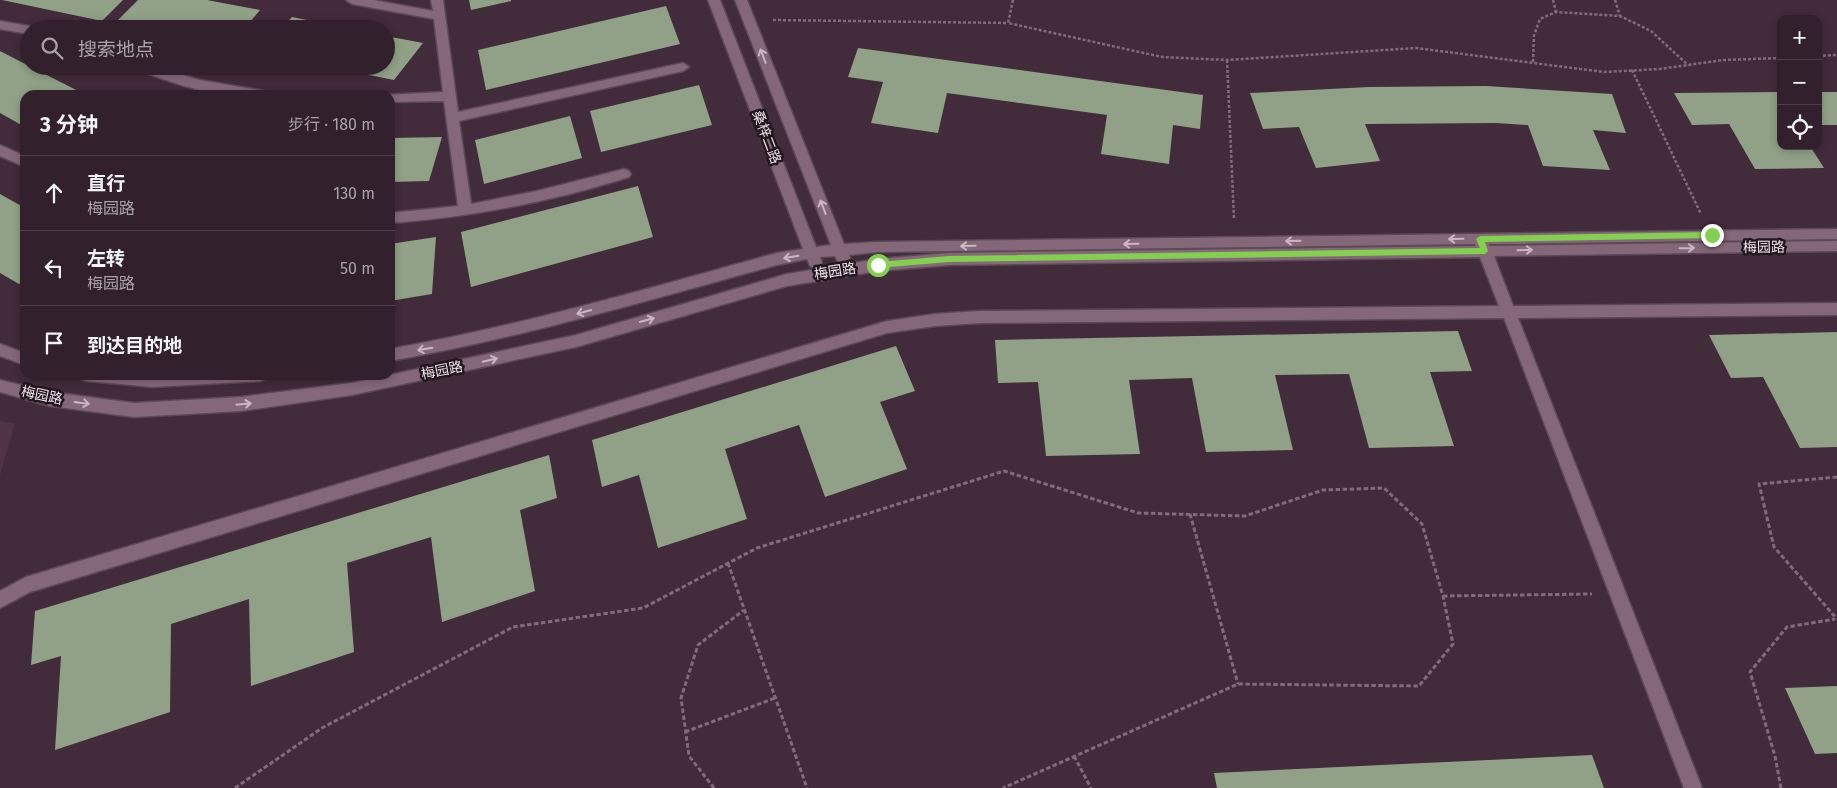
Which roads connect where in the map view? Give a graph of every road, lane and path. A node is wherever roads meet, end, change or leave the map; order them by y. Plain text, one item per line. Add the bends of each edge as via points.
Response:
1 (352, 0) edge
2 (436, 0) edge
3 (714, 0) edge
4 (741, 0) edge
5 (1013, 0) edge
6 (1553, 0) edge
7 (1615, 0) edge
8 (1556, 12) junction
9 (439, 16) junction
10 (1620, 16) junction
11 (749, 20) junction
12 (1008, 23) junction
13 (0, 25) edge
14 (20, 28) edge
15 (1837, 55) edge
16 (1822, 56) edge
17 (1777, 58) edge
18 (1228, 60) junction
19 (1533, 62) junction
20 (1688, 65) junction
21 (684, 67) dead end
22 (1632, 70) junction
23 (165, 75) edge
24 (227, 90) edge
25 (449, 96) junction
26 (395, 98) edge
27 (452, 118) junction
28 (0, 150) edge
29 (20, 160) edge
30 (624, 174) dead end
31 (465, 211) junction
32 (395, 218) edge
33 (1837, 234) edge
34 (1712, 235) junction
35 (1235, 242) junction
36 (1482, 245) junction
37 (1837, 246) edge
38 (840, 250) junction
39 (812, 253) junction
40 (847, 269) junction
41 (820, 274) junction
42 (1837, 309) edge
43 (1507, 311) junction
44 (0, 350) edge
45 (395, 354) edge
46 (20, 357) edge
47 (133, 380) edge
48 (183, 380) edge
49 (394, 380) edge
50 (395, 380) edge
51 (0, 386) edge
52 (1837, 477) edge
53 (1190, 514) junction
54 (728, 563) junction
55 (1617, 593) junction
56 (1443, 596) junction
57 (0, 600) edge
58 (744, 610) junction
59 (1837, 619) edge
60 (1238, 684) junction
61 (775, 698) junction
62 (685, 732) junction
63 (1074, 756) junction
64 (235, 788) edge
65 (714, 788) edge
66 (807, 788) edge
67 (1003, 788) edge
68 (1091, 788) edge
69 (1693, 788) edge
70 (1781, 788) edge

1 - 9 street
2 - 9 street
3 - 39 street, 桑梓二路
4 - 11 street, 桑梓二路
5 - 12 path
6 - 8 path
7 - 10 path
8 - 10 path
8 - 19 path via 1540,19 1534,35
9 - 25 street
10 - 20 path via 1651,31
11 - 12 path
38 -> 11 street, 桑梓二路
12 - 18 path via 1162,57
13 - 14 street
15 - 16 path
17 - 20 path
18 - 19 path via 1416,48
18 - 35 path
19 - 22 path via 1604,72
20 - 22 path
21 - 27 street
22 - 34 path
23 - 24 street
25 - 26 street
25 - 27 street
27 - 31 street
28 - 29 street
30 - 31 street
31 - 32 street
33 - 34 street, 梅园路
34 - 36 street, 梅园路
36 -> 35 street, 梅园路
35 -> 38 street, 梅园路
36 -> 37 street, 梅园路
36 - 40 street, 梅园路 via 949,259
36 - 43 street
38 - 39 street, 梅园路
38 - 40 street, 桑梓二路
39 - 41 street, 桑梓二路
39 -> 45 street, 梅园路 via 777,259 573,315
40 - 41 street, 梅园路
50 -> 41 street, 梅园路 via 558,345 786,280
42 - 43 street
43 - 55 street
43 - 57 street via 979,317 888,327 26,585
44 - 46 street
47 - 48 street
51 -> 49 street, 梅园路 via 50,399 134,410 241,404
52 - 59 path via 1759,484 1774,547
53 - 54 path via 1138,512 1004,471 757,548
53 - 56 path via 1245,516 1322,490 1384,488 1422,524
53 - 60 path
54 - 58 path
54 - 64 path via 643,608 513,627 322,728
55 - 56 path
55 - 69 street
56 - 60 path via 1453,644 1419,686
58 - 61 path
58 - 62 path via 698,645 681,698
59 - 70 path via 1787,627 1750,672
60 - 63 path
61 - 62 path
61 - 66 path
62 - 65 path via 689,756
63 - 67 path
63 - 68 path

